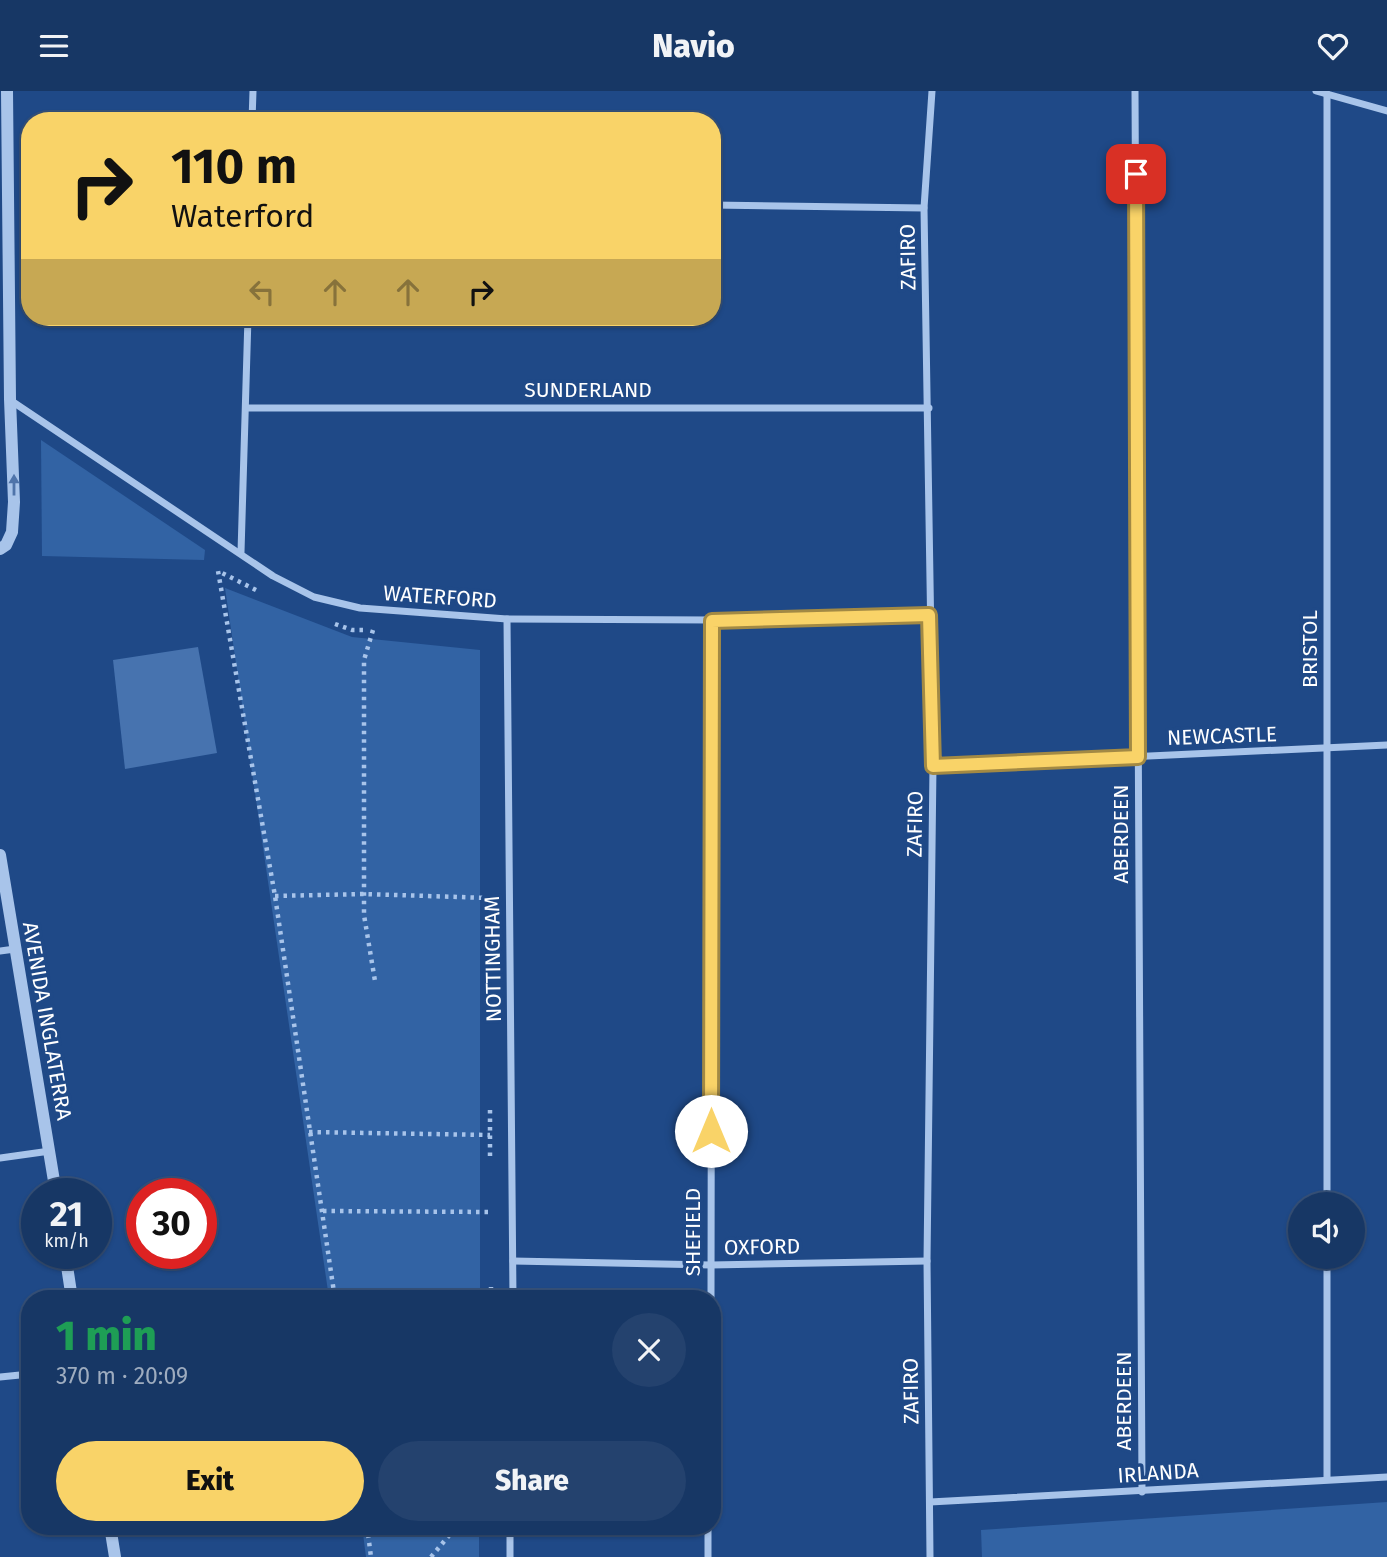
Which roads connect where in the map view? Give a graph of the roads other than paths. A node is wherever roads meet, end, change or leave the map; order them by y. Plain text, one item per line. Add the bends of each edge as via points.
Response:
1 (7, 91) edge
2 (253, 91) edge
3 (932, 91) edge
4 (1135, 91) edge
5 (1316, 91) edge
6 (1327, 94) junction
7 (1387, 111) edge
8 (252, 112) edge
9 (721, 205) edge
10 (924, 208) junction
11 (248, 326) edge
12 (10, 400) junction
13 (247, 408) junction
14 (929, 408) junction
15 (0, 549) edge
16 (241, 552) junction
17 (929, 615) junction
18 (507, 619) junction
19 (712, 621) junction
20 (1387, 745) edge
21 (1328, 750) junction
22 (1138, 757) junction
23 (933, 766) junction
24 (0, 855) edge
25 (15, 949) junction
26 (0, 951) edge
27 (50, 1151) junction
28 (0, 1158) edge
29 (54, 1178) edge
30 (1327, 1192) edge
31 (513, 1261) junction
32 (927, 1261) junction
33 (711, 1265) junction
34 (67, 1269) edge
35 (1327, 1269) edge
36 (71, 1290) edge
37 (513, 1290) edge
38 (710, 1290) edge
39 (21, 1375) edge
40 (0, 1377) edge
41 (1387, 1477) edge
42 (1327, 1479) junction
43 (1142, 1492) junction
44 (930, 1502) junction
45 (111, 1535) edge
46 (510, 1535) edge
47 (708, 1535) edge
48 (115, 1557) edge
49 (510, 1557) edge
50 (708, 1557) edge
51 (930, 1557) edge

1 - 12 street
2 - 8 street
3 - 10 street, ZAFIRO
4 - 22 street, ABERDEEN
5 - 6 street
6 - 7 street
6 - 21 street, BRISTOL
9 - 10 street
10 - 14 street, ZAFIRO
11 - 13 street
15 -> 12 street via 12,531 14,502
12 - 16 street, WATERFORD
13 - 14 street, SUNDERLAND
13 - 16 street
14 - 17 street, ZAFIRO
16 - 18 street, WATERFORD via 273,576 314,597 360,608
17 - 19 street, WATERFORD
17 - 23 street, ZAFIRO
18 - 19 street, WATERFORD
18 - 31 street, NOTTINGHAM
19 - 33 street, SHEFIELD
20 - 21 street, NEWCASTLE
21 - 22 street, NEWCASTLE
21 - 30 street, BRISTOL
22 - 23 street, NEWCASTLE
22 - 43 street, ABERDEEN
23 - 32 street, ZAFIRO
24 - 25 street, AVENIDA INGLATERRA
25 - 26 street
25 - 27 street, AVENIDA INGLATERRA
27 - 28 street
27 - 29 street, AVENIDA INGLATERRA
31 - 33 street, OXFORD
31 - 37 street, NOTTINGHAM
32 - 33 street, OXFORD
32 - 44 street, ZAFIRO
33 - 38 street, SHEFIELD
34 - 36 street
35 - 42 street
39 - 40 street
41 - 42 street, IRLANDA
42 - 43 street, IRLANDA
43 - 44 street, IRLANDA
44 - 51 street, ZAFIRO
45 - 48 street
46 - 49 street
47 - 50 street

